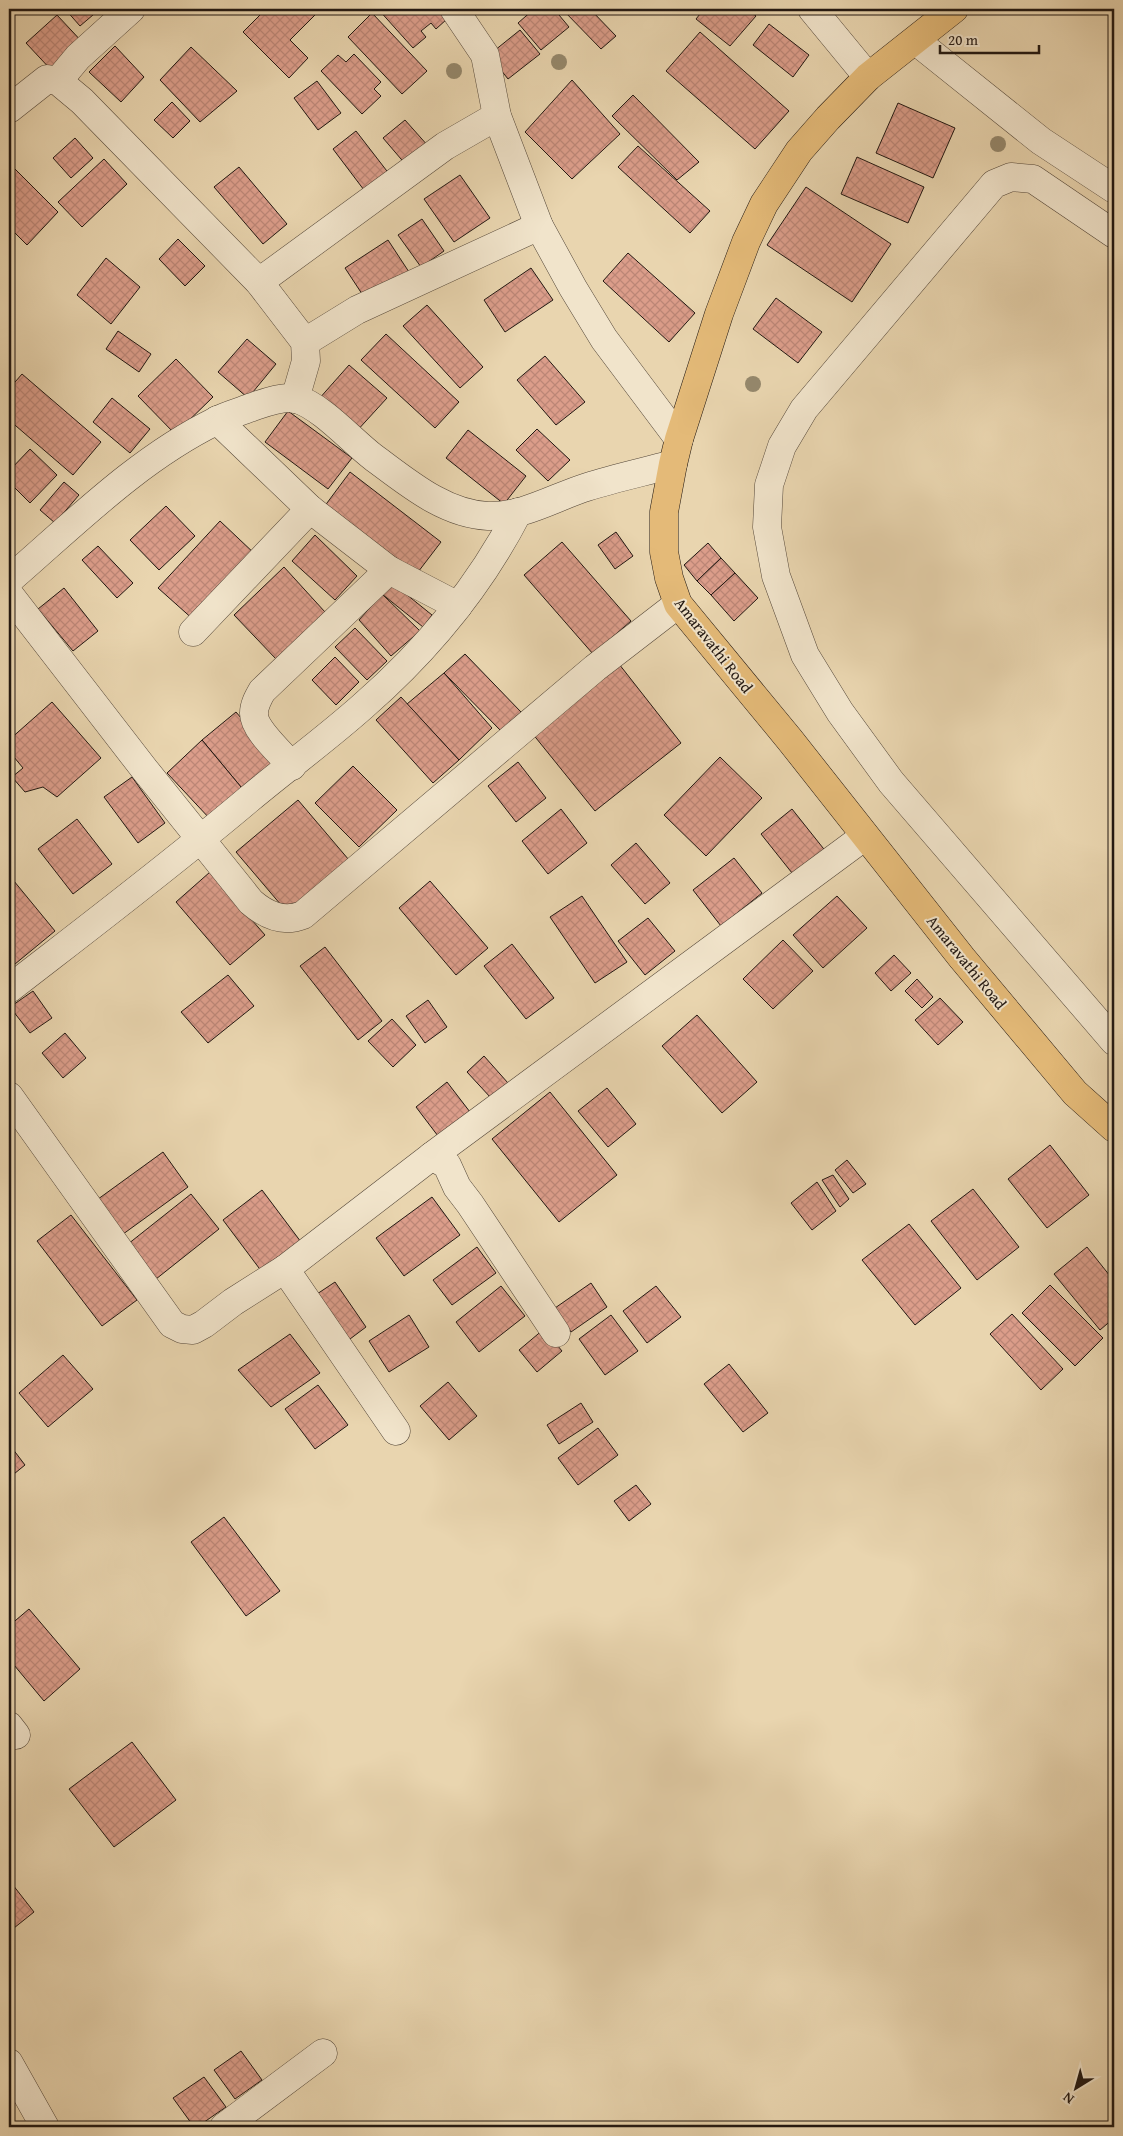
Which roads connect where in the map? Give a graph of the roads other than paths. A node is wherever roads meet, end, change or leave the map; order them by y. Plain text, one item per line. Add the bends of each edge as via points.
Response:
1 (131, 9) edge
2 (454, 9) edge
3 (812, 9) edge
4 (954, 9) edge
5 (916, 41) junction
6 (868, 77) junction
7 (58, 82) junction
8 (9, 109) edge
9 (497, 116) junction
10 (1114, 190) edge
11 (539, 226) junction
12 (1114, 234) edge
13 (259, 282) junction
14 (305, 342) junction
15 (295, 399) junction
16 (217, 420) junction
17 (676, 452) junction
18 (310, 509) junction
19 (518, 512) junction
20 (389, 570) junction
21 (9, 580) edge
22 (9, 594) edge
23 (678, 604) junction
24 (458, 606) junction
25 (193, 632) dead end
26 (292, 766) junction
27 (865, 836) junction
28 (202, 839) junction
29 (9, 989) edge
30 (1114, 1041) edge
31 (9, 1096) edge
32 (1114, 1128) edge
33 (432, 1156) junction
34 (285, 1269) junction
35 (556, 1333) dead end
36 (396, 1431) dead end
37 (323, 2053) dead end
38 (9, 2063) edge
39 (45, 2127) edge
40 (224, 2127) edge

1 - 7 street via 78,57
2 - 9 street via 485,55
3 - 6 street
4 - 5 main road, Amaravathi Road
5 - 6 main road, Amaravathi Road
5 - 10 street via 1040,141
6 - 17 main road, Amaravathi Road via 799,151 764,204 719,314
7 - 8 street via 47,79
7 - 13 street via 82,101
9 - 11 street
9 - 13 street via 445,146
11 - 14 street via 357,310
11 - 17 street via 573,288
12 - 30 street via 1033,178 1011,177 994,184 804,409 782,446 769,485 767,527 776,576 805,655 840,712 890,782
13 - 14 street
14 - 15 street via 306,361
15 - 16 street via 268,401
15 - 19 street via 314,407 350,440 443,504 488,516
16 - 18 street
16 - 21 street via 164,451 94,506
17 - 19 street
17 - 23 main road, Amaravathi Road via 664,512 664,552 668,578
18 - 20 street
18 - 25 street
19 - 24 street via 495,556
20 - 24 street
20 - 26 street via 262,692 256,702 253,715 258,728
22 - 28 street
23 - 27 main road, Amaravathi Road
23 - 28 street via 595,668 303,915 293,919 277,918 262,912
24 - 26 street via 365,705
26 - 28 street
27 - 32 main road, Amaravathi Road via 1075,1093
27 - 33 street
28 - 29 street
31 - 34 street via 172,1324 193,1330
33 - 34 street
33 - 35 street via 447,1165 457,1187
34 - 36 street
37 - 40 street
38 - 39 street

